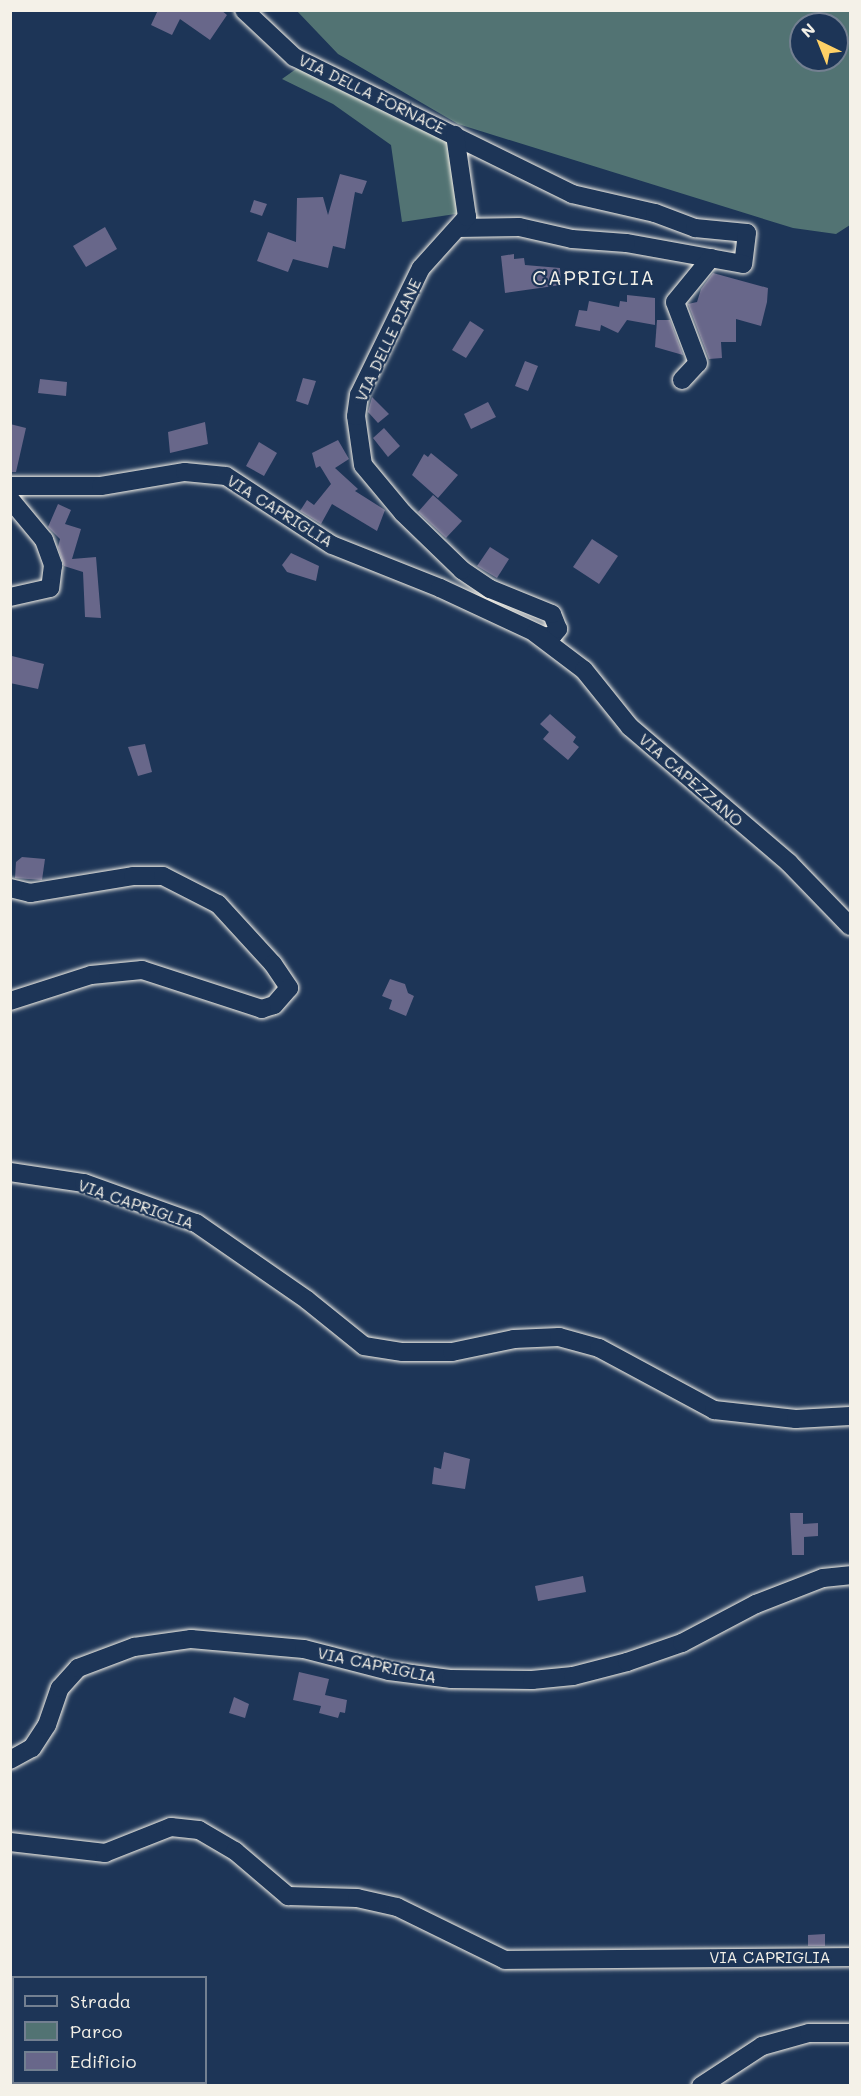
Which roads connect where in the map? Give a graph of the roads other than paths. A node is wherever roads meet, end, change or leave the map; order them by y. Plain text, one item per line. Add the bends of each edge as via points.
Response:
1 (244, 10) edge
2 (455, 135) junction
3 (458, 228) junction
4 (711, 258) junction
5 (682, 380) dead end
6 (10, 486) edge
7 (10, 499) edge
8 (10, 597) edge
9 (534, 632) junction
10 (10, 888) edge
11 (850, 926) edge
12 (10, 1001) edge
13 (10, 1172) edge
14 (850, 1416) edge
15 (850, 1575) edge
16 (10, 1760) edge
17 (10, 1842) edge
18 (850, 1957) edge
19 (850, 2033) edge
20 (701, 2085) edge

1 - 2 street, VIA DELLA FORNACE via 294,57
2 - 3 street, VIA DELLA FORNACE via 467,217
2 - 4 street via 572,194 655,213 695,228 747,233 743,264
3 - 4 street via 519,227 572,239 626,243
3 - 9 street, VIA DELLE PIANE via 421,268 359,395 356,416 361,456 373,479 462,570 490,588 552,614 558,622 553,635 545,637
4 - 5 street via 675,302 698,363
6 - 9 street, VIA CAPRIGLIA via 101,486 185,472 226,476 332,545 440,588
7 - 8 street via 44,540 53,565 50,588
9 - 11 street, VIA CAPEZZANO via 584,670 630,727 789,863
10 - 12 street via 30,893 133,876 163,876 218,904 273,964 289,988 274,1005 262,1009 142,970 91,975
13 - 14 street, VIA CAPRIGLIA via 84,1183 196,1223 307,1300 364,1346 403,1352 452,1352 514,1340 559,1337 599,1348 714,1410 796,1419
15 - 16 street, VIA CAPRIGLIA via 823,1578 756,1604 682,1643 573,1676 451,1679 389,1671 304,1649 191,1639 134,1647 78,1668 60,1688 47,1725 32,1748
17 - 18 street, VIA CAPRIGLIA via 105,1853 171,1827 199,1830 235,1851 288,1896 357,1898 397,1907 505,1960
19 - 20 street via 808,2033 762,2046

